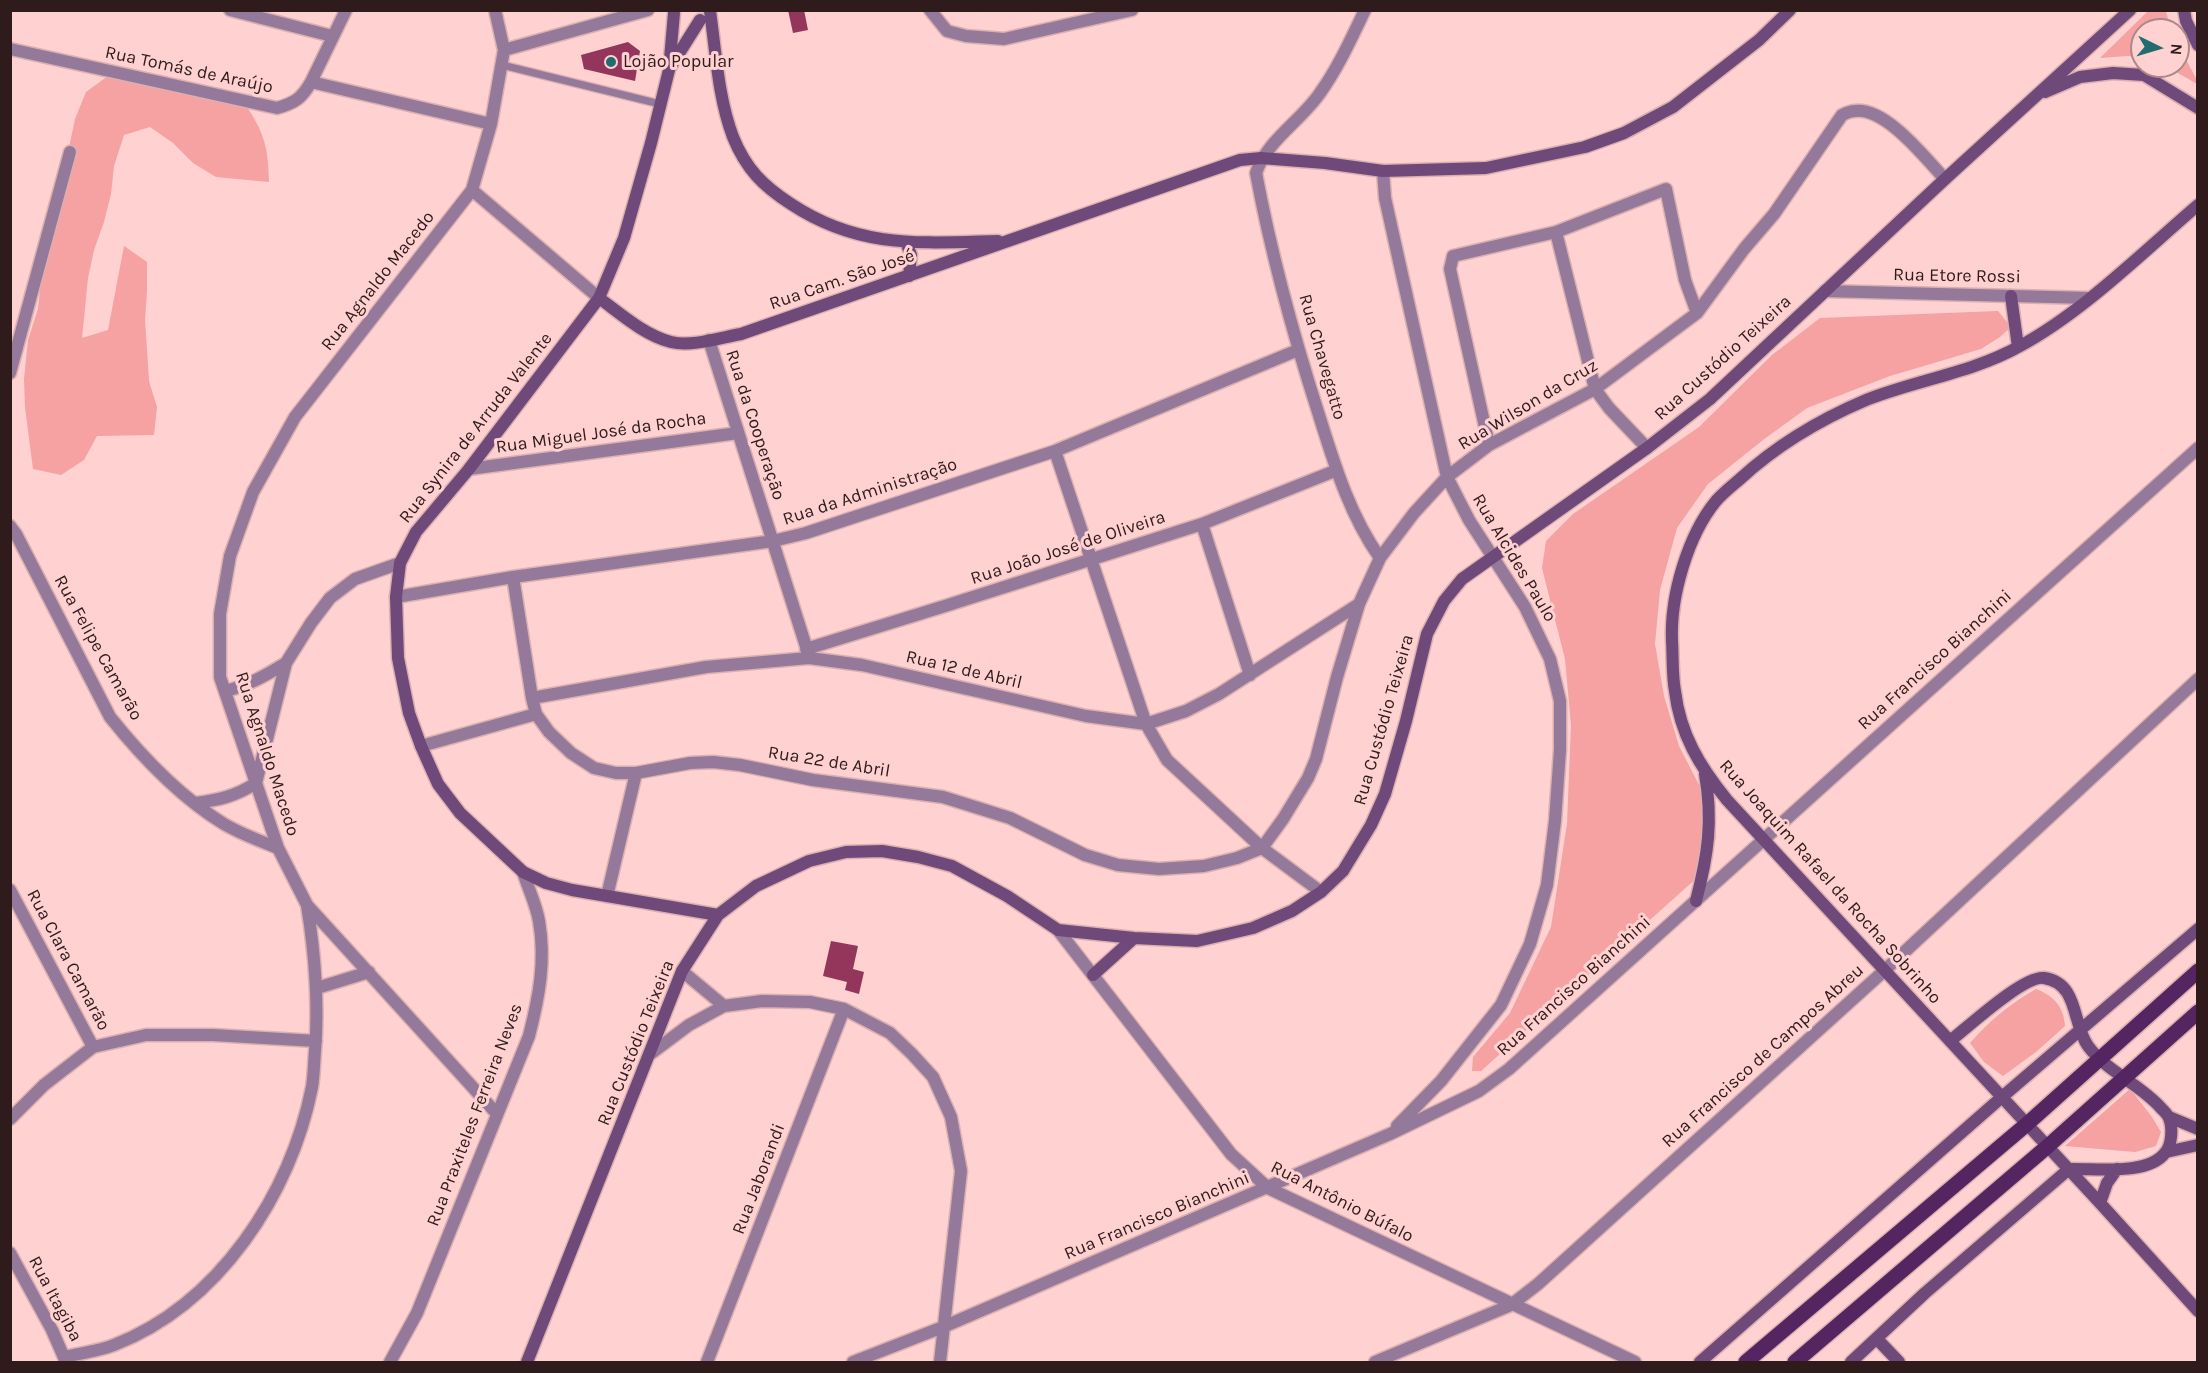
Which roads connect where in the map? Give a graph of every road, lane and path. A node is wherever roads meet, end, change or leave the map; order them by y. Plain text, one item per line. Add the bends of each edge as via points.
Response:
1 (230, 10) edge
2 (346, 10) edge
3 (495, 10) edge
4 (648, 10) edge
5 (930, 10) edge
6 (1132, 10) edge
7 (1365, 10) edge
8 (1790, 10) edge
9 (2130, 10) edge
10 (2184, 10) edge
11 (674, 12) edge
12 (707, 14) edge
13 (332, 36) junction
14 (2198, 45) edge
15 (10, 50) edge
16 (504, 50) junction
17 (502, 65) junction
18 (669, 70) junction
19 (311, 82) junction
20 (2035, 96) junction
21 (660, 104) junction
22 (2198, 108) edge
23 (491, 124) junction
24 (70, 152) dead end
25 (1261, 158) junction
26 (1383, 171) junction
27 (1945, 179) junction
28 (472, 190) junction
29 (2198, 205) edge
30 (1556, 232) junction
31 (1011, 241) junction
32 (906, 242) junction
33 (909, 276) junction
34 (1825, 291) junction
35 (2011, 296) junction
36 (599, 298) junction
37 (2089, 298) junction
38 (1697, 313) junction
39 (709, 340) junction
40 (2018, 347) junction
41 (1298, 350) junction
42 (10, 373) edge
43 (1595, 388) junction
44 (738, 433) junction
45 (1489, 445) junction
46 (1647, 448) junction
47 (2198, 448) edge
48 (1055, 451) junction
49 (469, 469) junction
50 (1336, 470) junction
51 (1447, 477) junction
52 (1202, 524) junction
53 (13, 530) edge
54 (773, 541) junction
55 (1494, 557) junction
56 (1380, 558) junction
57 (1091, 559) junction
58 (400, 562) junction
59 (513, 577) junction
60 (396, 597) junction
61 (1359, 604) junction
62 (807, 653) junction
63 (286, 663) junction
64 (1250, 675) junction
65 (2198, 679) edge
66 (225, 691) junction
67 (532, 698) junction
68 (536, 714) junction
69 (1146, 724) junction
70 (421, 746) junction
71 (1705, 773) junction
72 (636, 774) junction
73 (256, 783) junction
74 (196, 803) junction
75 (1764, 839) junction
76 (279, 848) junction
77 (1262, 848) junction
78 (523, 872) junction
79 (10, 890) edge
80 (1321, 892) junction
81 (607, 896) junction
82 (1696, 901) junction
83 (307, 905) junction
84 (718, 915) junction
85 (2198, 929) edge
86 (1058, 930) junction
87 (1134, 938) junction
88 (1885, 969) junction
89 (682, 971) junction
90 (2198, 971) edge
91 (369, 972) junction
92 (1093, 975) junction
93 (317, 988) junction
94 (724, 1006) junction
95 (844, 1009) junction
96 (2198, 1012) edge
97 (2080, 1031) junction
98 (316, 1041) junction
99 (1950, 1041) junction
100 (93, 1047) junction
101 (649, 1055) junction
102 (2099, 1058) junction
103 (2124, 1077) junction
104 (2002, 1097) junction
105 (497, 1114) junction
106 (2169, 1117) junction
107 (10, 1119) edge
108 (2027, 1124) junction
109 (2198, 1129) edge
110 (1390, 1134) junction
111 (2198, 1145) edge
112 (2048, 1146) junction
113 (2166, 1152) junction
114 (2069, 1169) junction
115 (2117, 1169) junction
116 (1268, 1188) junction
117 (2100, 1203) junction
118 (10, 1252) edge
119 (1511, 1305) junction
120 (2198, 1311) edge
121 (943, 1327) junction
122 (1877, 1339) junction
123 (66, 1360) edge
124 (390, 1362) edge
125 (527, 1362) edge
126 (707, 1362) edge
127 (854, 1362) edge
128 (940, 1362) edge
129 (1375, 1362) edge
130 (1635, 1362) edge
131 (1700, 1362) edge
132 (1746, 1362) edge
133 (1795, 1362) edge
134 (1851, 1362) edge
135 (1899, 1362) edge

1 - 13 street
2 - 13 street, Rua Tomás de Araújo
3 - 16 street, Rua Agnaldo Macedo
4 - 16 street
5 - 6 street via 947,31 1004,39
7 - 25 street via 1319,95
8 - 26 street via 1759,40 1673,107 1624,133 1585,147 1486,168
9 - 20 street, Rua Custódio Teixeira
10 - 14 street
11 - 12 street via 691,21
11 - 18 street, Rua Synira de Arruda Valente
12 - 18 street, Rua Synira de Arruda Valente
12 - 32 street via 724,107 748,168 772,192 827,225 862,237
13 - 19 street, Rua Tomás de Araújo
15 - 19 street, Rua Tomás de Araújo via 277,108 303,97
16 - 17 street, Rua Agnaldo Macedo
17 - 21 lane
17 - 23 street, Rua Agnaldo Macedo
18 - 21 street, Rua Synira de Arruda Valente
19 - 23 street
20 - 22 street via 2080,77 2113,72 2144,75
20 - 27 street, Rua Custódio Teixeira
21 - 36 street, Rua Synira de Arruda Valente via 624,238
23 - 28 street, Rua Agnaldo Macedo
24 - 42 street
25 - 26 street
25 - 31 street, Rua Cam. São José via 1240,160
25 - 41 street, Rua Chavegatto via 1256,173 1261,199
26 - 51 street, Rua Alcides Paulo
27 - 34 street, Rua Custódio Teixeira
27 - 38 street, Rua Wilson da Cruz via 1876,115 1857,110 1842,115 1774,214
28 - 36 street, Rua Cam. São José
28 - 66 street, Rua Agnaldo Macedo via 295,417 253,492 230,556 220,614 220,677
29 - 37 street, Rua Joaquim Rafael da Rocha Sobrinho
30 - 38 street via 1666,189 1685,280
30 - 43 street
30 - 45 street via 1458,254 1450,261
31 - 32 street
31 - 33 street, Rua Cam. São José
32 - 33 street via 911,255
33 - 39 street, Rua Cam. São José via 741,334
34 - 35 street, Rua Etore Rossi
34 - 46 street, Rua Custódio Teixeira via 1710,399
35 - 37 street, Rua Etore Rossi
35 - 40 street
36 - 39 street, Rua Cam. São José via 649,333 672,342
36 - 49 street, Rua Synira de Arruda Valente
37 - 40 street, Rua Joaquim Rafael da Rocha Sobrinho via 2049,330
38 - 43 street, Rua Wilson da Cruz
39 - 44 street, Rua da Cooperação
40 - 71 street, Rua Joaquim Rafael da Rocha Sobrinho via 1867,400 1812,426 1780,444 1716,500 1695,535 1678,581 1671,628 1675,692 1689,744
41 - 48 street, Rua da Administração
41 - 50 street, Rua Chavegatto
43 - 45 street, Rua Wilson da Cruz
43 - 46 street
44 - 49 street, Rua Miguel José da Rocha
44 - 54 street, Rua da Cooperação
45 - 51 street, Rua Wilson da Cruz
46 - 55 street, Rua Custódio Teixeira
47 - 75 street, Rua Francisco Bianchini
48 - 54 street, Rua da Administração
48 - 57 street
49 - 58 street, Rua Synira de Arruda Valente via 416,532
50 - 52 street, Rua João José de Oliveira
50 - 56 street, Rua Chavegatto via 1365,536
51 - 55 street, Rua Alcides Paulo via 1468,520
51 - 56 street, Rua Wilson da Cruz
52 - 57 street, Rua João José de Oliveira
52 - 64 street
53 - 74 street, Rua Felipe Camarão via 110,717 164,777
54 - 59 street, Rua da Administração
54 - 62 street, Rua da Cooperação
55 - 80 street, Rua Custódio Teixeira via 1462,579 1444,601 1427,634 1385,794 1343,871
55 - 110 street, Rua Alcides Paulo via 1525,607 1550,659 1560,701 1555,821 1547,885 1530,944 1501,1005 1441,1081
56 - 61 street, Rua Wilson da Cruz
57 - 62 street, Rua João José de Oliveira
57 - 69 street
58 - 60 street, Rua Synira de Arruda Valente
58 - 63 street via 355,579 330,598
59 - 60 street, Rua da Administração
59 - 67 street, Rua 22 de Abril
60 - 70 street, Rua Synira de Arruda Valente via 398,658 409,713
61 - 64 street, Rua 12 de Abril
61 - 77 street, Rua Wilson da Cruz via 1316,759 1298,795
62 - 67 street, Rua 12 de Abril
62 - 69 street, Rua 12 de Abril via 1086,716
63 - 66 street via 260,679
63 - 73 street
64 - 69 street, Rua 12 de Abril via 1186,711
65 - 88 street, Rua Francisco de Campos Abreu
66 - 73 street, Rua Agnaldo Macedo
67 - 68 street, Rua 22 de Abril
68 - 70 street
68 - 72 street, Rua 22 de Abril via 571,753 594,768
69 - 77 street via 1167,760
70 - 78 street, Rua Synira de Arruda Valente via 438,784 460,813
71 - 75 street, Rua Joaquim Rafael da Rocha Sobrinho
71 - 82 street via 1710,824
72 - 77 street, Rua 22 de Abril via 713,762 944,797 1010,818 1085,855 1118,865 1159,869 1203,866
72 - 81 street
73 - 74 street via 220,800
73 - 76 street, Rua Agnaldo Macedo
74 - 76 street, Rua Felipe Camarão via 247,837
75 - 82 street, Rua Francisco Bianchini
75 - 88 street, Rua Joaquim Rafael da Rocha Sobrinho
76 - 83 street, Rua Agnaldo Macedo
77 - 80 street
78 - 81 street, Rua Synira de Arruda Valente via 546,883
78 - 105 street, Rua Praxiteles Ferreira Neves via 538,919 543,958 540,995 529,1036
79 - 100 street, Rua Clara Camarão
80 - 87 street, Rua Custódio Teixeira via 1292,911 1253,928 1214,938
81 - 84 street, Rua Synira de Arruda Valente
82 - 110 street, Rua Francisco Bianchini via 1509,1069 1479,1090
83 - 91 street, Rua Agnaldo Macedo
83 - 93 street
84 - 86 street, Rua Custódio Teixeira via 756,886 809,861 846,852 882,851 952,866
84 - 89 street, Rua Custódio Teixeira
85 - 97 street
86 - 87 street, Rua Custódio Teixeira
86 - 92 street, Rua Antônio Búfalo
87 - 92 street
88 - 99 street, Rua Joaquim Rafael da Rocha Sobrinho
88 - 119 street, Rua Francisco de Campos Abreu
89 - 94 street
89 - 101 street, Rua Custódio Teixeira
90 - 102 main road
91 - 93 street
91 - 105 street, Rua Agnaldo Macedo
92 - 116 street, Rua Antônio Búfalo via 1231,1154
93 - 98 street
94 - 95 street via 810,1002
94 - 101 street via 689,1025
95 - 121 street via 890,1033 912,1054 933,1077 951,1117 961,1171
95 - 126 street, Rua Jaborandi
96 - 103 main road
97 - 99 street via 2073,1001 2065,989 2055,981 2034,978
97 - 102 street
97 - 104 street
98 - 100 street via 146,1035
98 - 123 street via 312,1086 298,1140 278,1187 250,1232 215,1276 180,1307 113,1345
99 - 104 street, Rua Joaquim Rafael da Rocha Sobrinho
100 - 107 street via 44,1085
101 - 125 street, Rua Custódio Teixeira
102 - 103 street
102 - 108 main road
103 - 106 street via 2148,1094
103 - 112 main road
104 - 108 street, Rua Joaquim Rafael da Rocha Sobrinho
104 - 131 street
105 - 124 street, Rua Praxiteles Ferreira Neves via 417,1313
106 - 109 street
106 - 113 street via 2171,1142
108 - 112 street, Rua Joaquim Rafael da Rocha Sobrinho
108 - 132 main road
110 - 116 street, Rua Francisco Bianchini
111 - 113 street
112 - 114 street, Rua Joaquim Rafael da Rocha Sobrinho
112 - 133 main road
113 - 115 street via 2144,1167
114 - 115 street
114 - 117 street, Rua Joaquim Rafael da Rocha Sobrinho
114 - 122 street
115 - 117 street
116 - 119 street, Rua Antônio Búfalo
116 - 121 street, Rua Francisco Bianchini
117 - 120 street, Rua Joaquim Rafael da Rocha Sobrinho
118 - 123 street, Rua Itagiba
119 - 129 street, Rua Francisco de Campos Abreu
119 - 130 street, Rua Antônio Búfalo
121 - 127 street, Rua Francisco Bianchini
121 - 128 street
122 - 134 street
122 - 135 street

